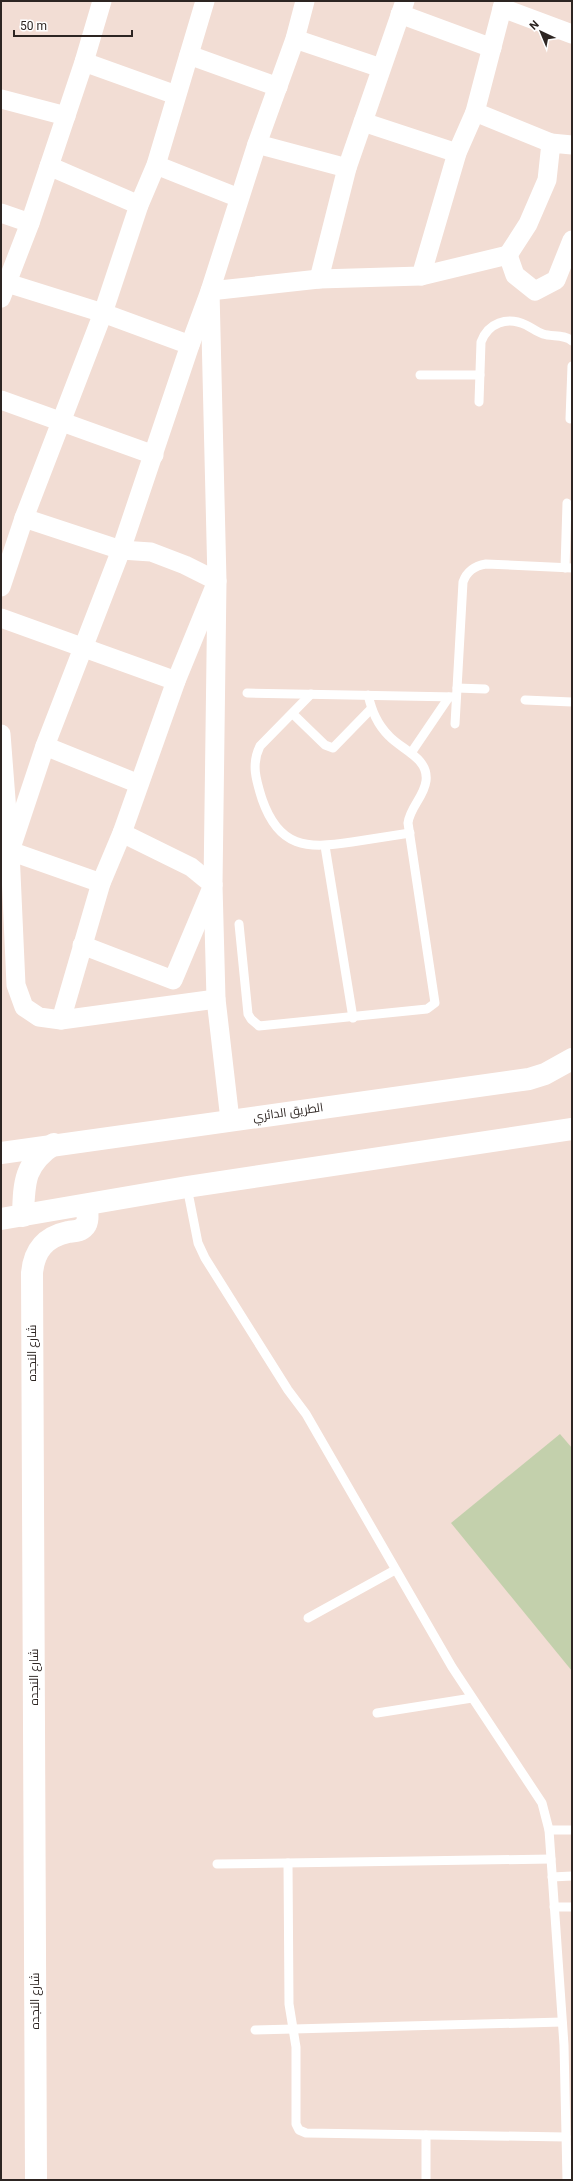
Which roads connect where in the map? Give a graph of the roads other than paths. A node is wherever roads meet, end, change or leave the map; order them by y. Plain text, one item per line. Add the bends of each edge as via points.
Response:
1 (102, 1) edge
2 (205, 1) edge
3 (304, 1) edge
4 (503, 5) edge
5 (402, 8) edge
6 (572, 34) edge
7 (294, 39) junction
8 (492, 48) junction
9 (189, 55) junction
10 (84, 62) junction
11 (381, 68) junction
12 (278, 88) junction
13 (176, 95) junction
14 (1, 99) edge
15 (475, 112) junction
16 (66, 116) junction
17 (363, 122) junction
18 (552, 143) junction
19 (257, 144) junction
20 (572, 145) edge
21 (457, 154) junction
22 (156, 165) junction
23 (49, 166) junction
24 (346, 168) junction
25 (239, 198) junction
26 (139, 205) junction
27 (1, 213) edge
28 (30, 223) junction
29 (572, 240) edge
30 (508, 255) junction
31 (421, 276) junction
32 (320, 279) junction
33 (3, 288) edge
34 (210, 292) junction
35 (103, 313) junction
36 (572, 341) edge
37 (190, 345) junction
38 (572, 366) edge
39 (420, 375) dead end
40 (480, 375) junction
41 (1, 400) edge
42 (479, 402) dead end
43 (570, 419) dead end
44 (62, 421) junction
45 (154, 455) junction
46 (568, 503) dead end
47 (24, 518) junction
48 (121, 550) junction
49 (568, 568) edge
50 (217, 581) junction
51 (1, 586) edge
52 (1, 618) edge
53 (81, 648) junction
54 (176, 681) junction
55 (457, 688) junction
56 (485, 689) dead end
57 (247, 693) dead end
58 (312, 694) junction
59 (368, 695) junction
60 (452, 697) junction
61 (525, 700) dead end
62 (572, 702) edge
63 (372, 709) junction
64 (294, 714) junction
65 (455, 724) dead end
66 (1, 734) edge
67 (45, 746) junction
68 (411, 754) junction
69 (139, 784) junction
70 (122, 833) junction
71 (410, 833) junction
72 (325, 846) junction
73 (10, 851) junction
74 (101, 883) junction
75 (214, 885) junction
76 (239, 924) dead end
77 (82, 945) junction
78 (173, 980) junction
79 (216, 999) junction
80 (177, 1004) junction
81 (353, 1018) junction
82 (61, 1020) junction
83 (572, 1059) edge
84 (572, 1073) edge
85 (529, 1079) junction
86 (230, 1120) junction
87 (572, 1129) edge
88 (54, 1144) junction
89 (1, 1153) edge
90 (187, 1187) junction
91 (87, 1205) junction
92 (23, 1216) junction
93 (1, 1219) edge
94 (395, 1570) junction
95 (308, 1618) dead end
96 (472, 1698) junction
97 (377, 1713) dead end
98 (549, 1830) junction
99 (572, 1830) edge
100 (551, 1859) junction
101 (288, 1863) junction
102 (217, 1864) dead end
103 (552, 1876) junction
104 (572, 1876) edge
105 (554, 1907) junction
106 (572, 1907) edge
107 (562, 2022) junction
108 (293, 2028) junction
109 (255, 2030) dead end
110 (568, 2045) edge
111 (426, 2135) junction
112 (566, 2138) junction
113 (36, 2180) edge
114 (426, 2180) edge
115 (566, 2180) edge

1 - 10 street
2 - 9 street
3 - 7 street
4 - 6 street
4 - 8 street
5 - 8 street
5 - 11 street
7 - 11 street
7 - 12 street
8 - 15 street
9 - 12 street
9 - 13 street
10 - 13 street
10 - 16 street
11 - 17 street
12 - 19 street
13 - 22 street
14 - 16 street
15 - 18 street
15 - 21 street
16 - 23 street
17 - 21 street
17 - 24 street
18 - 20 street
18 - 30 street via 547,180 528,224
19 - 24 street
19 - 25 street
21 - 31 street
22 - 25 street
22 - 26 street
23 - 26 street
23 - 28 street
24 - 32 street
25 - 34 street
26 - 35 street
27 - 28 street
28 - 33 street
29 - 30 street via 556,280 535,291 515,275
30 - 31 street
31 - 32 street
32 - 34 street
33 - 35 street
34 - 37 street
34 - 50 street
35 - 37 street
35 - 44 street
36 - 40 lane via 568,337 541,333 518,322 494,324 481,342
37 - 45 street
38 - 43 lane
39 - 40 lane
40 - 42 lane
41 - 44 street
44 - 45 street
44 - 47 street
45 - 48 street
46 - 49 lane
47 - 48 street
47 - 51 street
48 - 50 street via 151,552
48 - 53 street
49 - 55 lane via 486,564 477,566 465,575
50 - 54 street
50 - 75 street
52 - 53 street
53 - 54 street
53 - 67 street
54 - 69 street
55 - 56 lane
55 - 60 lane
57 - 58 lane
58 - 59 lane
58 - 64 lane
59 - 60 lane
59 - 63 lane
60 - 65 lane
60 - 68 lane
61 - 62 lane
63 - 64 lane via 333,748 325,745
63 - 68 lane via 388,736
64 - 72 lane via 260,746 255,755 256,777 264,806 280,832 293,841 308,846
66 - 73 street
67 - 69 street
67 - 73 street
68 - 71 lane via 423,765 426,781 409,817
69 - 70 street
70 - 74 street
70 - 75 street via 191,867
71 - 72 lane
71 - 81 lane via 436,1003 427,1009
72 - 81 lane
73 - 74 street
73 - 82 street via 16,985 24,1007 38,1017
74 - 77 street
75 - 78 street
75 - 79 street
76 - 81 lane via 248,1014 254,1024 265,1027
77 - 78 street
77 - 82 street
78 - 80 street
79 - 80 street
79 - 86 street
80 - 82 street
83 - 85 main road, الطريق الدائري via 545,1074
84 - 85 main road
85 - 86 main road, الطريق الدائري
86 - 88 main road, الطريق الدائري
87 - 90 main road
88 - 89 main road, الطريق الدائري
88 - 92 main road via 40,1153 30,1166 24,1182
90 - 91 main road
90 - 94 lane via 198,1243 205,1258 306,1414
91 - 92 main road
91 - 113 main road, شارع النجده via 84,1227 56,1236 42,1245 32,1273
92 - 93 main road
94 - 95 lane
94 - 96 lane
96 - 97 lane
96 - 98 lane via 542,1803
98 - 99 lane
98 - 100 lane
100 - 101 lane
100 - 103 lane
101 - 102 lane
101 - 108 lane via 289,2004
103 - 104 lane
103 - 105 lane
105 - 106 lane
105 - 107 lane
107 - 108 lane
107 - 110 lane
108 - 109 lane
108 - 111 lane via 296,2047 296,2124 299,2130 306,2133
110 - 112 lane
111 - 112 lane
111 - 114 lane
112 - 115 lane

